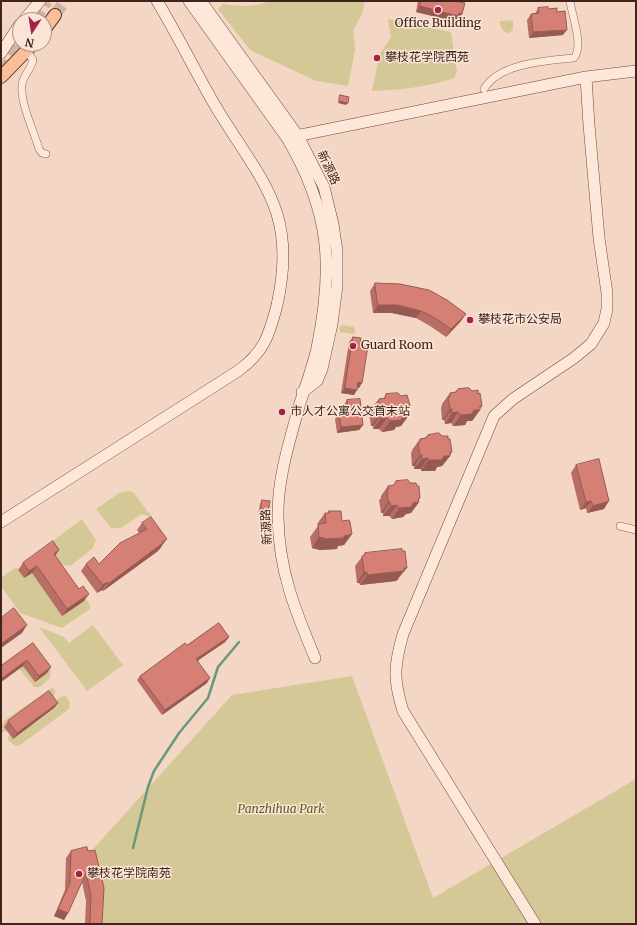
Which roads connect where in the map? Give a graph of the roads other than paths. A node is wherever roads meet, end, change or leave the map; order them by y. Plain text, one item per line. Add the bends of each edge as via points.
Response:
1 (40, 1) edge
2 (157, 1) edge
3 (189, 1) edge
4 (201, 1) edge
5 (570, 1) edge
6 (31, 12) edge
7 (55, 15) tunnel mouth
8 (52, 19) edge
9 (12, 36) edge
10 (26, 52) edge
11 (31, 52) edge
12 (1, 53) edge
13 (636, 71) edge
14 (1, 77) edge
15 (586, 77) junction
16 (484, 90) dead end
17 (293, 137) junction
18 (46, 154) dead end
19 (1, 522) edge
20 (620, 526) dead end
21 (636, 530) edge
22 (315, 658) dead end
23 (534, 924) edge

1 - 6 street
2 - 19 street via 214,104 264,181 276,208 283,236 284,264 272,327 264,345 253,360 238,371
3 - 17 street, 新源路
4 - 17 street, 新源路
5 - 16 street via 578,43 574,58 518,67 488,81
7 - 8 main road
9 - 12 street
10 - 14 main road
11 - 18 street via 33,60 31,68 24,75 22,95 39,149
13 - 15 street
15 - 17 street
15 - 23 street via 607,293 604,323 591,344 513,399 494,416 403,634 395,672 396,688 403,711
17 - 22 street, 新源路 via 313,187 325,233 326,295 317,349 285,458 279,490 278,518 282,564 287,585 293,607
20 - 21 street

